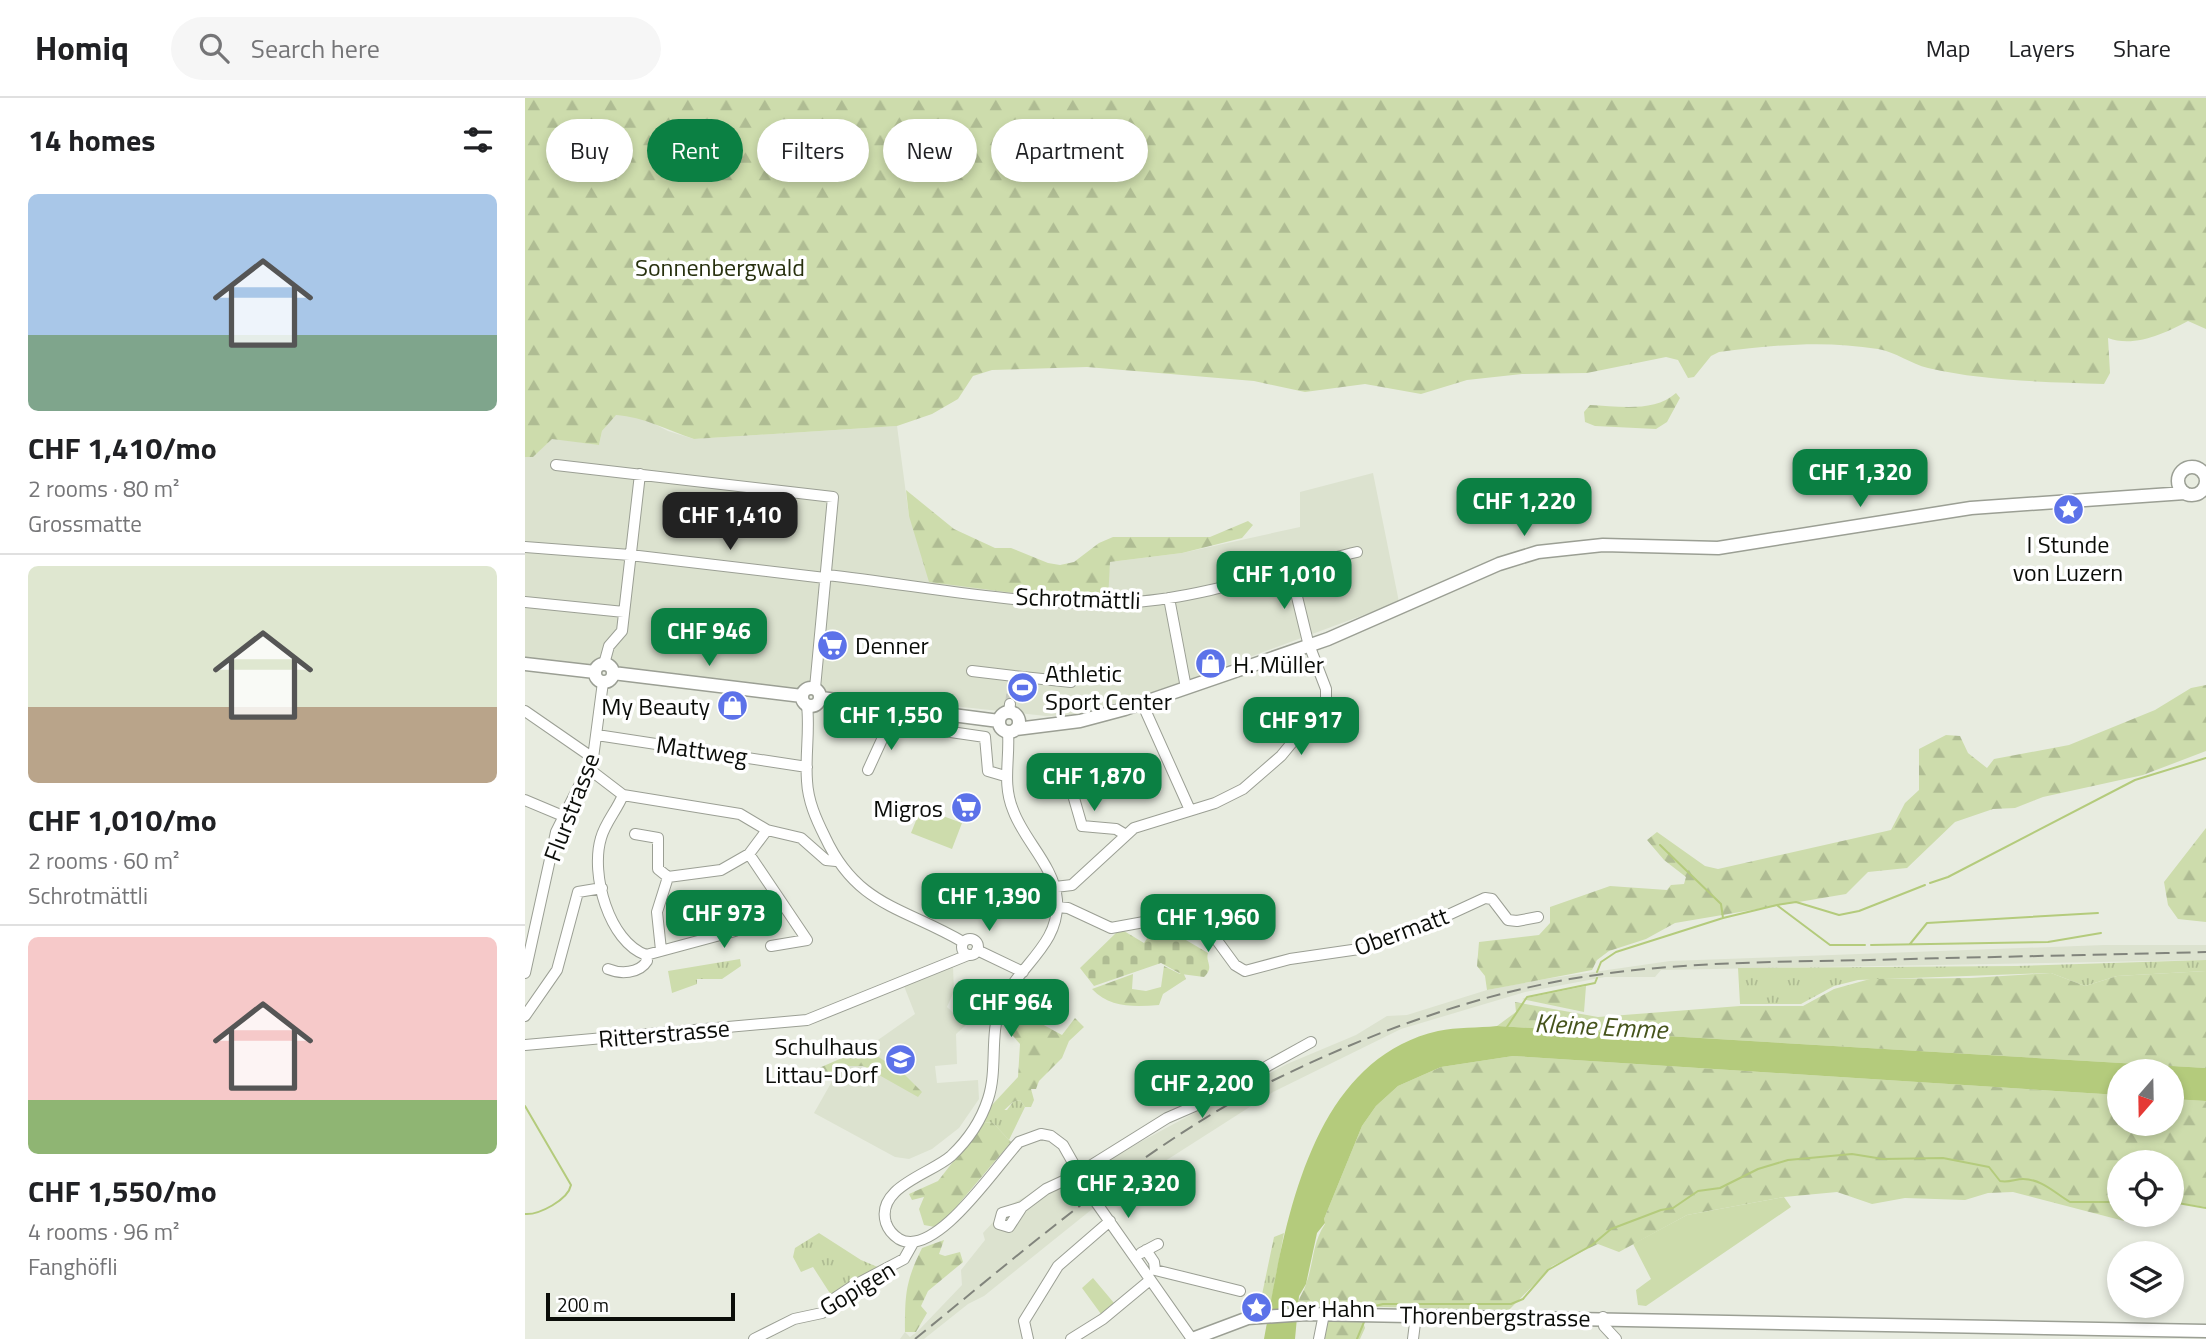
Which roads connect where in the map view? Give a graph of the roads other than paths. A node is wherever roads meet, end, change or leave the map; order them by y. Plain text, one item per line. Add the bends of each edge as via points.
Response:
1 (556, 465) dead end
2 (2204, 471) edge
3 (639, 474) junction
4 (2178, 478) junction
5 (2203, 492) edge
6 (2185, 493) junction
7 (2156, 494) junction
8 (525, 547) edge
9 (1357, 552) dead end
10 (630, 555) junction
11 (1290, 568) junction
12 (825, 577) junction
13 (1169, 598) junction
14 (525, 602) edge
15 (624, 612) junction
16 (1309, 645) junction
17 (525, 664) edge
18 (972, 671) dead end
19 (604, 673) junction
20 (1071, 682) dead end
21 (1186, 688) junction
22 (811, 697) junction
23 (1142, 703) junction
24 (883, 705) junction
25 (525, 711) edge
26 (1010, 719) junction
27 (890, 722) junction
28 (597, 735) junction
29 (591, 764) junction
30 (807, 767) junction
31 (868, 769) dead end
32 (1067, 774) dead end
33 (1005, 776) junction
34 (623, 795) junction
35 (525, 800) edge
36 (1190, 810) junction
37 (563, 816) junction
38 (767, 830) junction
39 (635, 834) dead end
40 (1126, 835) junction
41 (750, 854) junction
42 (836, 862) junction
43 (668, 877) junction
44 (1055, 887) junction
45 (602, 888) junction
46 (782, 903) junction
47 (1057, 907) junction
48 (1538, 917) dead end
49 (529, 940) edge
50 (771, 946) dead end
51 (661, 950) junction
52 (966, 951) junction
53 (646, 955) junction
54 (608, 969) dead end
55 (1023, 972) junction
56 (525, 973) edge
57 (525, 1016) edge
58 (1311, 1042) dead end
59 (525, 1045) edge
60 (1078, 1173) junction
61 (1022, 1208) dead end
62 (1109, 1221) junction
63 (912, 1243) junction
64 (1158, 1244) dead end
65 (1146, 1250) junction
66 (1135, 1258) junction
67 (1150, 1280) junction
68 (1240, 1291) dead end
69 (1324, 1314) junction
70 (1416, 1315) junction
71 (1603, 1317) junction
72 (2206, 1331) edge
73 (754, 1339) edge
74 (1027, 1339) edge
75 (1071, 1339) edge
76 (1192, 1339) edge
77 (1319, 1339) edge
78 (1413, 1339) edge
79 (1616, 1339) edge

1 - 3 street
2 - 4 main road via 2184,469
2 - 5 main road
3 - 10 street
3 - 12 street via 829,495 835,502
4 - 6 main road
4 - 7 main road
5 - 6 main road
6 - 7 main road
7 - 16 main road via 1971,508 1717,548 1602,545 1547,550 1499,564
8 - 10 street, Schrotmättli
9 - 11 street, Schrotmättli
10 - 12 street, Schrotmättli
10 - 15 street
11 - 13 street, Schrotmättli
11 - 16 street
12 - 13 street, Schrotmättli via 1095,603
12 - 22 street
13 - 21 street, Schrotmättli
14 - 15 street
15 - 19 street via 622,631 609,646
16 - 21 main road
16 - 36 street via 1326,689 1321,707 1281,756 1243,789
17 - 19 main road
18 - 20 street
19 - 22 main road
19 - 28 street, Flurstrasse
21 - 23 main road
22 - 24 main road
22 - 30 street
23 - 26 main road via 1086,719 1042,723
23 - 36 street
24 - 26 main road
24 - 27 street via 883,715
25 - 29 street
26 - 33 street
27 - 31 street
27 - 33 street via 985,737 988,771
28 - 29 street, Flurstrasse
28 - 30 street, Mattweg
29 - 34 street
29 - 37 street, Flurstrasse
30 - 42 street via 810,801
32 - 40 street via 1082,826 1116,829
33 - 44 street via 1014,814
34 - 38 street via 740,814
34 - 45 street via 601,839
35 - 37 street
36 - 40 street via 1134,828
37 - 49 street, Flurstrasse
38 - 41 street
38 - 42 street via 801,838 826,860
39 - 43 street via 658,838 658,869
40 - 44 street via 1072,885
41 - 43 street via 721,870
41 - 46 street
42 - 52 street via 864,891
43 - 51 street via 657,912
44 - 47 street
45 - 53 street via 619,937
45 - 57 street via 578,892 557,970
46 - 50 street via 807,940
46 - 51 street via 735,931
47 - 48 street, Obermatt via 1111,928 1155,920 1188,922 1213,934 1240,970 1251,971 1366,947 1485,898 1492,899 1508,920
47 - 55 street via 1048,940
49 - 56 street, Flurstrasse
51 - 53 street
52 - 55 street
52 - 59 street, Ritterstrasse via 807,1020
53 - 54 street via 642,967 618,973
55 - 63 street via 999,1011 991,1087 975,1127 944,1162 902,1186 887,1203 888,1227
58 - 60 street via 1167,1118
60 - 61 street
60 - 62 street
60 - 63 street via 1058,1140 1044,1134 1029,1136 942,1229
62 - 66 street
62 - 74 street via 1058,1266 1024,1321
63 - 73 street, Gopigen via 904,1259 853,1286 822,1313 794,1319
64 - 65 street
65 - 66 street
65 - 68 street via 1155,1270
66 - 67 street
67 - 75 street
67 - 76 street
69 - 70 main road, Thorenbergstrasse
69 - 76 main road, Thorenbergstrasse via 1259,1316
69 - 77 street
70 - 71 main road, Thorenbergstrasse
70 - 78 street
71 - 72 main road, Thorenbergstrasse
71 - 79 street via 1604,1326

